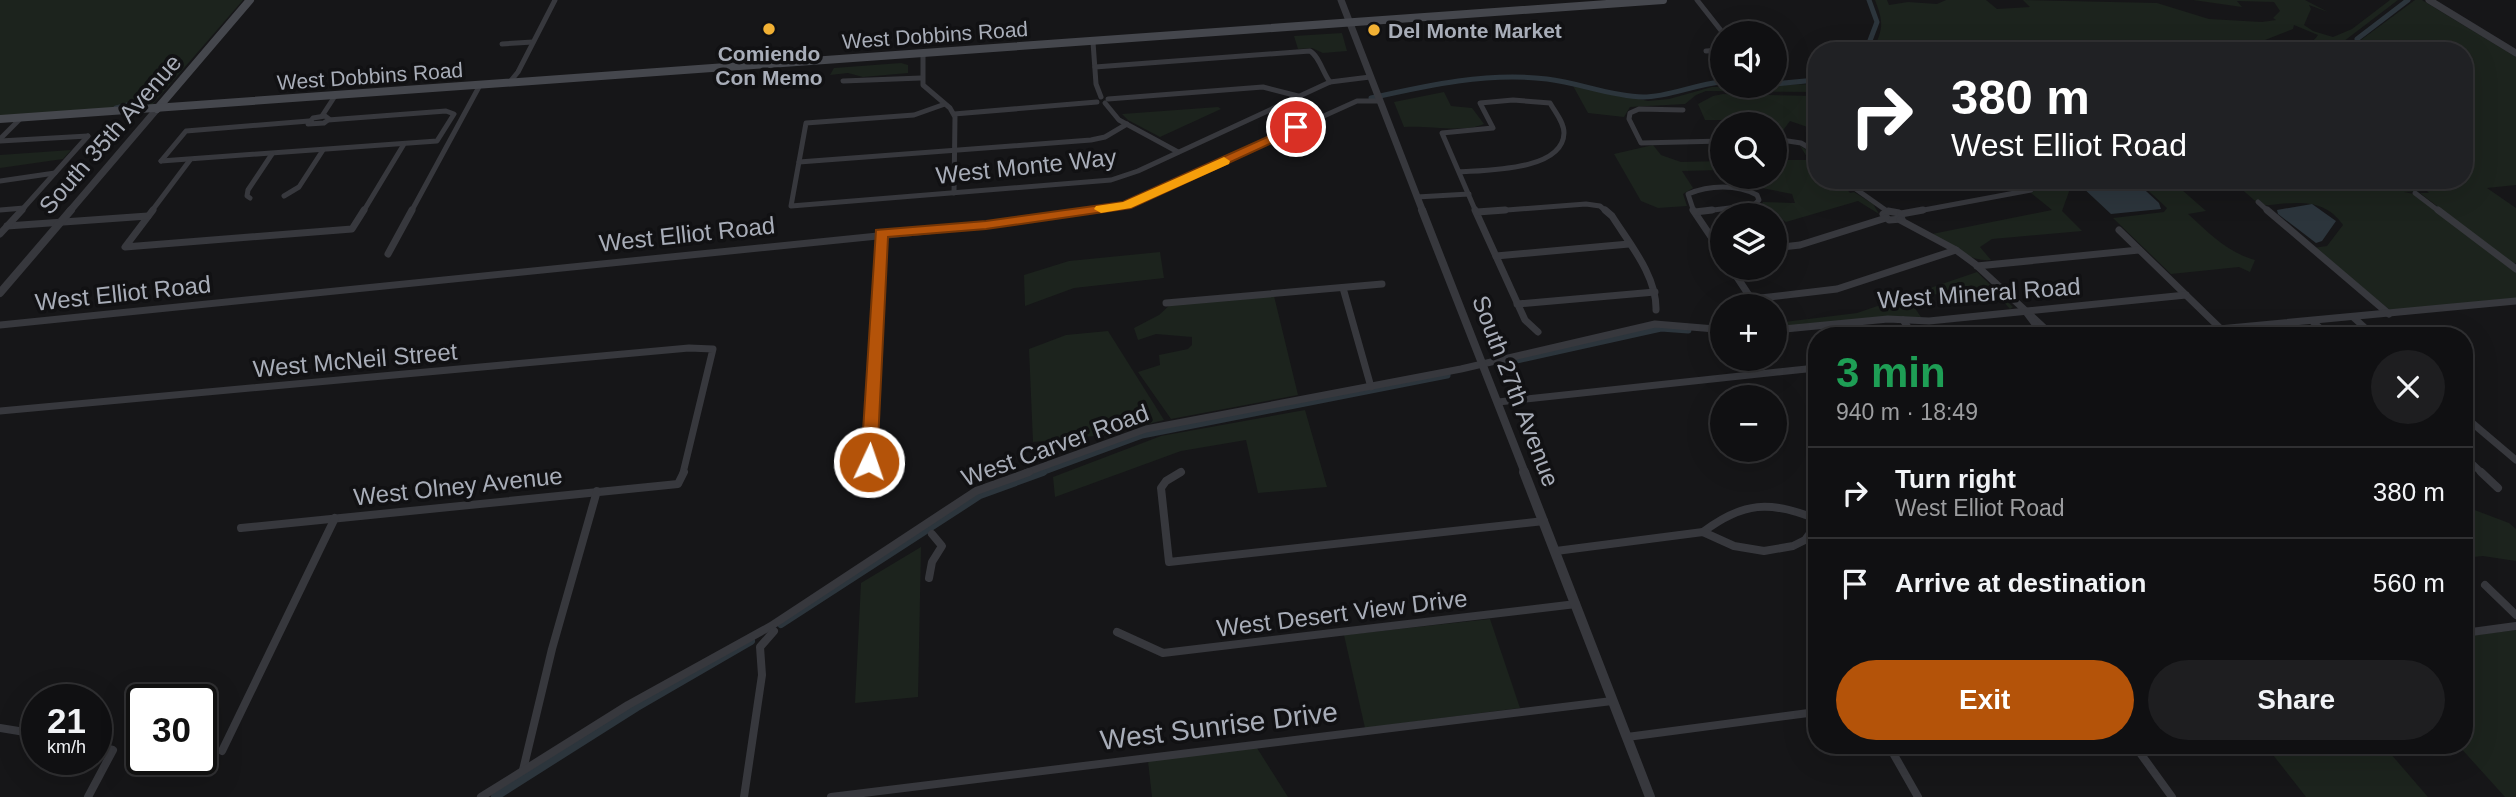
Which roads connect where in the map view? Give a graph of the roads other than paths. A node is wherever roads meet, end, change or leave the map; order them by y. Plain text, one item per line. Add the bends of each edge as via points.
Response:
1 (250, 0) edge
2 (555, 0) edge
3 (1341, 0) edge
4 (1663, 0) edge
5 (1697, 0) edge
6 (2429, 0) edge
7 (1580, 3) edge
8 (1714, 21) edge
9 (1350, 23) junction
10 (533, 42) junction
11 (1093, 42) junction
12 (502, 44) dead end
13 (1706, 51) dead end
14 (1710, 51) edge
15 (2516, 53) edge
16 (923, 57) junction
17 (1095, 67) junction
18 (1370, 77) junction
19 (921, 78) junction
20 (843, 81) dead end
21 (1330, 82) junction
22 (509, 83) junction
23 (480, 85) junction
24 (335, 96) junction
25 (1298, 96) junction
26 (1378, 97) junction
27 (1103, 100) junction
28 (945, 104) junction
29 (157, 109) junction
30 (1683, 110) dead end
31 (954, 114) junction
32 (21, 118) junction
33 (325, 118) junction
34 (0, 119) edge
35 (1127, 124) junction
36 (0, 140) edge
37 (1710, 141) edge
38 (1787, 141) edge
39 (404, 144) junction
40 (1808, 147) edge
41 (323, 150) junction
42 (955, 150) junction
43 (1178, 152) junction
44 (272, 154) junction
45 (190, 160) junction
46 (799, 162) junction
47 (1459, 172) junction
48 (56, 173) junction
49 (0, 181) edge
50 (1854, 189) edge
51 (2032, 189) edge
52 (1468, 192) junction
53 (954, 193) junction
54 (2415, 193) dead end
55 (284, 196) dead end
56 (1417, 197) junction
57 (250, 198) dead end
58 (2258, 202) dead end
59 (24, 208) junction
60 (0, 209) edge
61 (1477, 212) junction
62 (1695, 212) junction
63 (1886, 214) junction
64 (148, 216) junction
65 (1900, 217) junction
66 (60, 222) junction
67 (7, 226) junction
68 (2119, 230) dead end
69 (881, 233) junction
70 (0, 234) edge
71 (1710, 235) edge
72 (1629, 244) junction
73 (1787, 246) edge
74 (1956, 250) junction
75 (2139, 250) junction
76 (388, 254) dead end
77 (1496, 256) junction
78 (1978, 266) junction
79 (2516, 269) edge
80 (1382, 284) dead end
81 (1343, 288) junction
82 (1655, 292) junction
83 (0, 293) edge
84 (2186, 295) junction
85 (1787, 297) edge
86 (2516, 301) edge
87 (1166, 303) dead end
88 (1517, 304) junction
89 (1656, 310) dead end
90 (2026, 312) junction
91 (2389, 314) junction
92 (2353, 317) junction
93 (1902, 320) junction
94 (2312, 321) junction
95 (0, 324) edge
96 (2040, 326) edge
97 (1808, 327) edge
98 (1812, 327) edge
99 (1907, 327) edge
100 (2220, 327) edge
101 (2253, 327) edge
102 (2319, 327) edge
103 (2364, 327) edge
104 (1710, 329) edge
105 (1787, 329) edge
106 (1538, 332) dead end
107 (1484, 364) junction
108 (1808, 369) edge
109 (1371, 387) junction
110 (1498, 402) junction
111 (0, 411) edge
112 (2473, 424) edge
113 (2516, 460) edge
114 (869, 462) dead end
115 (2473, 464) edge
116 (1181, 472) dead end
117 (678, 484) joint
118 (2498, 488) dead end
119 (597, 491) junction
120 (1808, 516) edge
121 (335, 518) junction
122 (1544, 521) junction
123 (241, 528) dead end
124 (1703, 532) junction
125 (932, 534) dead end
126 (1808, 536) edge
127 (1556, 551) junction
128 (929, 578) dead end
129 (2485, 585) dead end
130 (1576, 604) junction
131 (2516, 615) edge
132 (2516, 626) edge
133 (774, 631) dead end
134 (1117, 632) dead end
135 (2473, 632) edge
136 (1612, 701) junction
137 (1808, 713) edge
138 (0, 728) edge
139 (21, 731) edge
140 (1627, 737) junction
141 (222, 751) dead end
142 (1894, 754) edge
143 (2142, 754) edge
144 (523, 770) junction
145 (100, 775) edge
146 (88, 797) edge
147 (481, 797) edge
148 (744, 797) edge
149 (831, 797) edge
150 (1650, 797) edge
151 (1918, 797) edge
152 (2172, 797) edge

1 - 29 main road, South 35th Avenue
2 - 10 street
3 - 9 street, South 27th Avenue
4 - 7 main road, West Dobbins Road
5 - 8 street
6 - 15 street
7 - 9 main road, West Dobbins Road
9 - 11 main road, West Dobbins Road
9 - 18 street, South 27th Avenue
10 - 12 street
10 - 22 street
11 - 16 main road, West Dobbins Road
11 - 17 street
13 - 14 street
16 - 19 street
16 - 22 main road, West Dobbins Road
17 - 21 street via 1313,52
17 - 27 street
18 - 21 street, West Monte Way
18 - 26 street, South 27th Avenue
19 - 20 street
19 - 28 street via 926,90
21 - 25 street, West Monte Way
22 - 23 main road, West Dobbins Road
23 - 24 main road, West Dobbins Road
23 - 76 street
24 - 29 main road, West Dobbins Road
24 - 33 street
25 - 27 street via 1263,87
25 - 43 street, West Monte Way
26 - 56 street, South 27th Avenue
26 - 69 street, West Elliot Road via 1357,102 1126,205 986,225
27 - 31 street
27 - 35 street
28 - 31 street
28 - 46 street via 915,114 806,123
29 - 32 main road, West Dobbins Road
29 - 66 street, South 35th Avenue
30 - 37 street via 1639,109 1630,113 1629,119 1641,143
31 - 42 street
32 - 34 main road, West Dobbins Road
32 - 36 street
33 - 39 street via 453,111 437,141
33 - 45 street via 186,131 161,162
35 - 42 street via 1091,140
35 - 43 street
36 - 48 street via 88,136
38 - 40 street
39 - 41 street
39 - 64 street via 352,229 125,247
41 - 44 street
41 - 55 street via 299,187
42 - 46 street
42 - 53 street
43 - 53 street, West Monte Way via 1111,180
44 - 45 street
44 - 57 street via 248,190
45 - 64 street
46 - 53 street, West Monte Way via 791,206
47 - 47 street via 1530,164 1558,151 1564,130 1550,103 1480,103 1493,128 1442,133
47 - 52 street
48 - 49 street
48 - 59 street
50 - 63 street
51 - 65 street
52 - 56 street
52 - 61 street
54 - 79 street
56 - 107 street, South 27th Avenue
58 - 91 street
59 - 60 street
59 - 67 street
61 - 72 street via 1600,206
61 - 77 street
62 - 62 street via 1687,198 1695,191 1739,188 1759,201
62 - 71 street
63 - 65 street
63 - 73 street
64 - 66 street
65 - 74 street
66 - 67 street
66 - 83 street, South 35th Avenue
67 - 70 street
68 - 75 street
69 - 95 street, West Elliot Road
69 - 114 street
72 - 77 street
72 - 82 street
74 - 78 street
74 - 85 street via 1837,289
75 - 78 street
75 - 84 street
77 - 88 street
78 - 90 street
80 - 81 street
81 - 87 street
81 - 109 street
82 - 88 street
82 - 89 street
84 - 90 street, West Mineral Road
84 - 100 street
86 - 91 street
88 - 106 street
90 - 93 street, West Mineral Road
90 - 96 street
91 - 92 street
92 - 94 street
92 - 103 street
93 - 98 street, West Mineral Road
93 - 99 street
94 - 101 street
94 - 102 street
97 - 105 street, West Mineral Road
104 - 107 street, West Carver Road via 1655,324
107 - 109 street, West Carver Road
107 - 110 street, South 27th Avenue
108 - 110 street
109 - 144 street, West Carver Road via 1146,429 976,491 771,626
110 - 122 street, South 27th Avenue
111 - 117 street, West McNeil Street via 706,347 713,349
112 - 113 street
115 - 118 street
116 - 122 street via 1161,488 1169,562
117 - 119 street, West Olney Avenue
119 - 121 street, West Olney Avenue
119 - 144 street
120 - 124 street via 1780,506 1754,506 1735,510
121 - 123 street, West Olney Avenue
121 - 141 street
122 - 127 street, South 27th Avenue
124 - 126 street via 1764,551 1793,546
124 - 127 street
125 - 128 street via 942,546
127 - 130 street, South 27th Avenue
129 - 131 street
130 - 134 street, West Desert View Drive via 1163,653
130 - 136 street, South 27th Avenue
132 - 135 street
133 - 148 street via 760,648 762,676
136 - 140 street, South 27th Avenue
136 - 149 street, West Sunrise Drive
137 - 140 street
138 - 139 street
140 - 150 street, South 27th Avenue
142 - 151 street
143 - 152 street
144 - 147 street, West Carver Road
145 - 146 street

